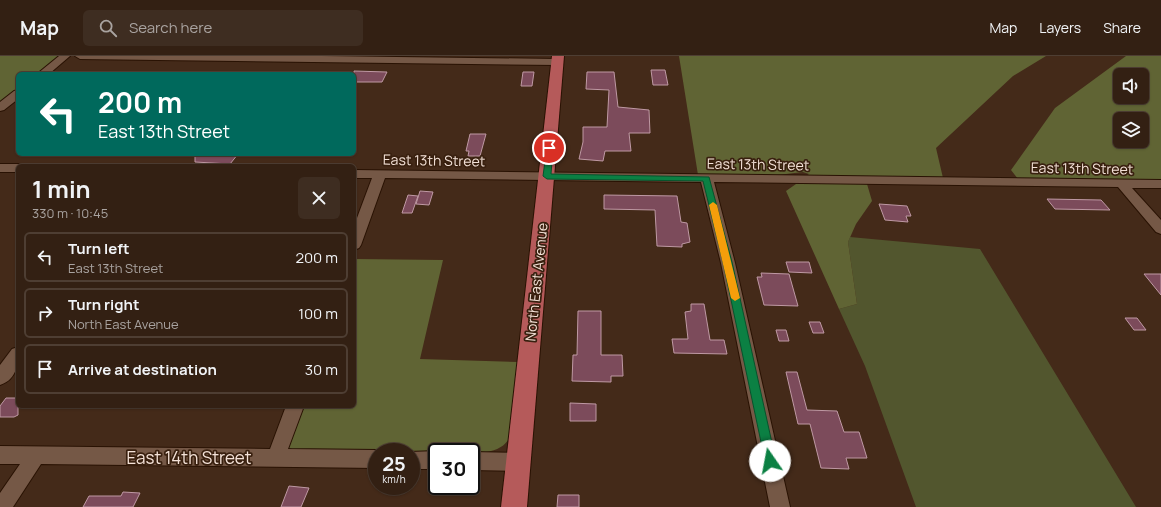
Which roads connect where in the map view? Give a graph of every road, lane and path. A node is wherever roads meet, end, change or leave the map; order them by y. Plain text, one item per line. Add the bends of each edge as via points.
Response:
1 (65, 56) edge
2 (80, 56) edge
3 (558, 59) edge
4 (45, 72) edge
5 (16, 95) edge
6 (0, 108) edge
7 (0, 168) edge
8 (16, 168) edge
9 (356, 174) edge
10 (380, 174) junction
11 (547, 176) junction
12 (707, 179) junction
13 (1122, 184) junction
14 (1161, 184) edge
15 (1161, 228) edge
16 (356, 240) edge
17 (16, 357) edge
18 (0, 378) edge
19 (294, 408) edge
20 (0, 455) edge
21 (36, 456) junction
22 (276, 457) junction
23 (368, 459) edge
24 (480, 461) edge
25 (518, 462) junction
26 (2, 507) edge
27 (514, 507) edge
28 (780, 507) edge

1 - 4 street
2 - 3 street
3 - 11 main road, North East Avenue
5 - 6 street
7 - 8 street
9 - 10 street, East 13th Street
10 - 11 street, East 13th Street
10 - 16 street
11 - 12 street, East 13th Street
11 - 25 main road, North East Avenue
12 - 13 street, East 13th Street
12 - 28 street via 728,262
13 - 14 street, East 13th Street
13 - 15 street
17 - 18 street
19 - 22 street
20 - 21 street, East 14th Street
21 - 22 street, East 14th Street
21 - 26 street
22 - 23 street, East 14th Street
24 - 25 street
25 - 27 main road, North East Avenue

